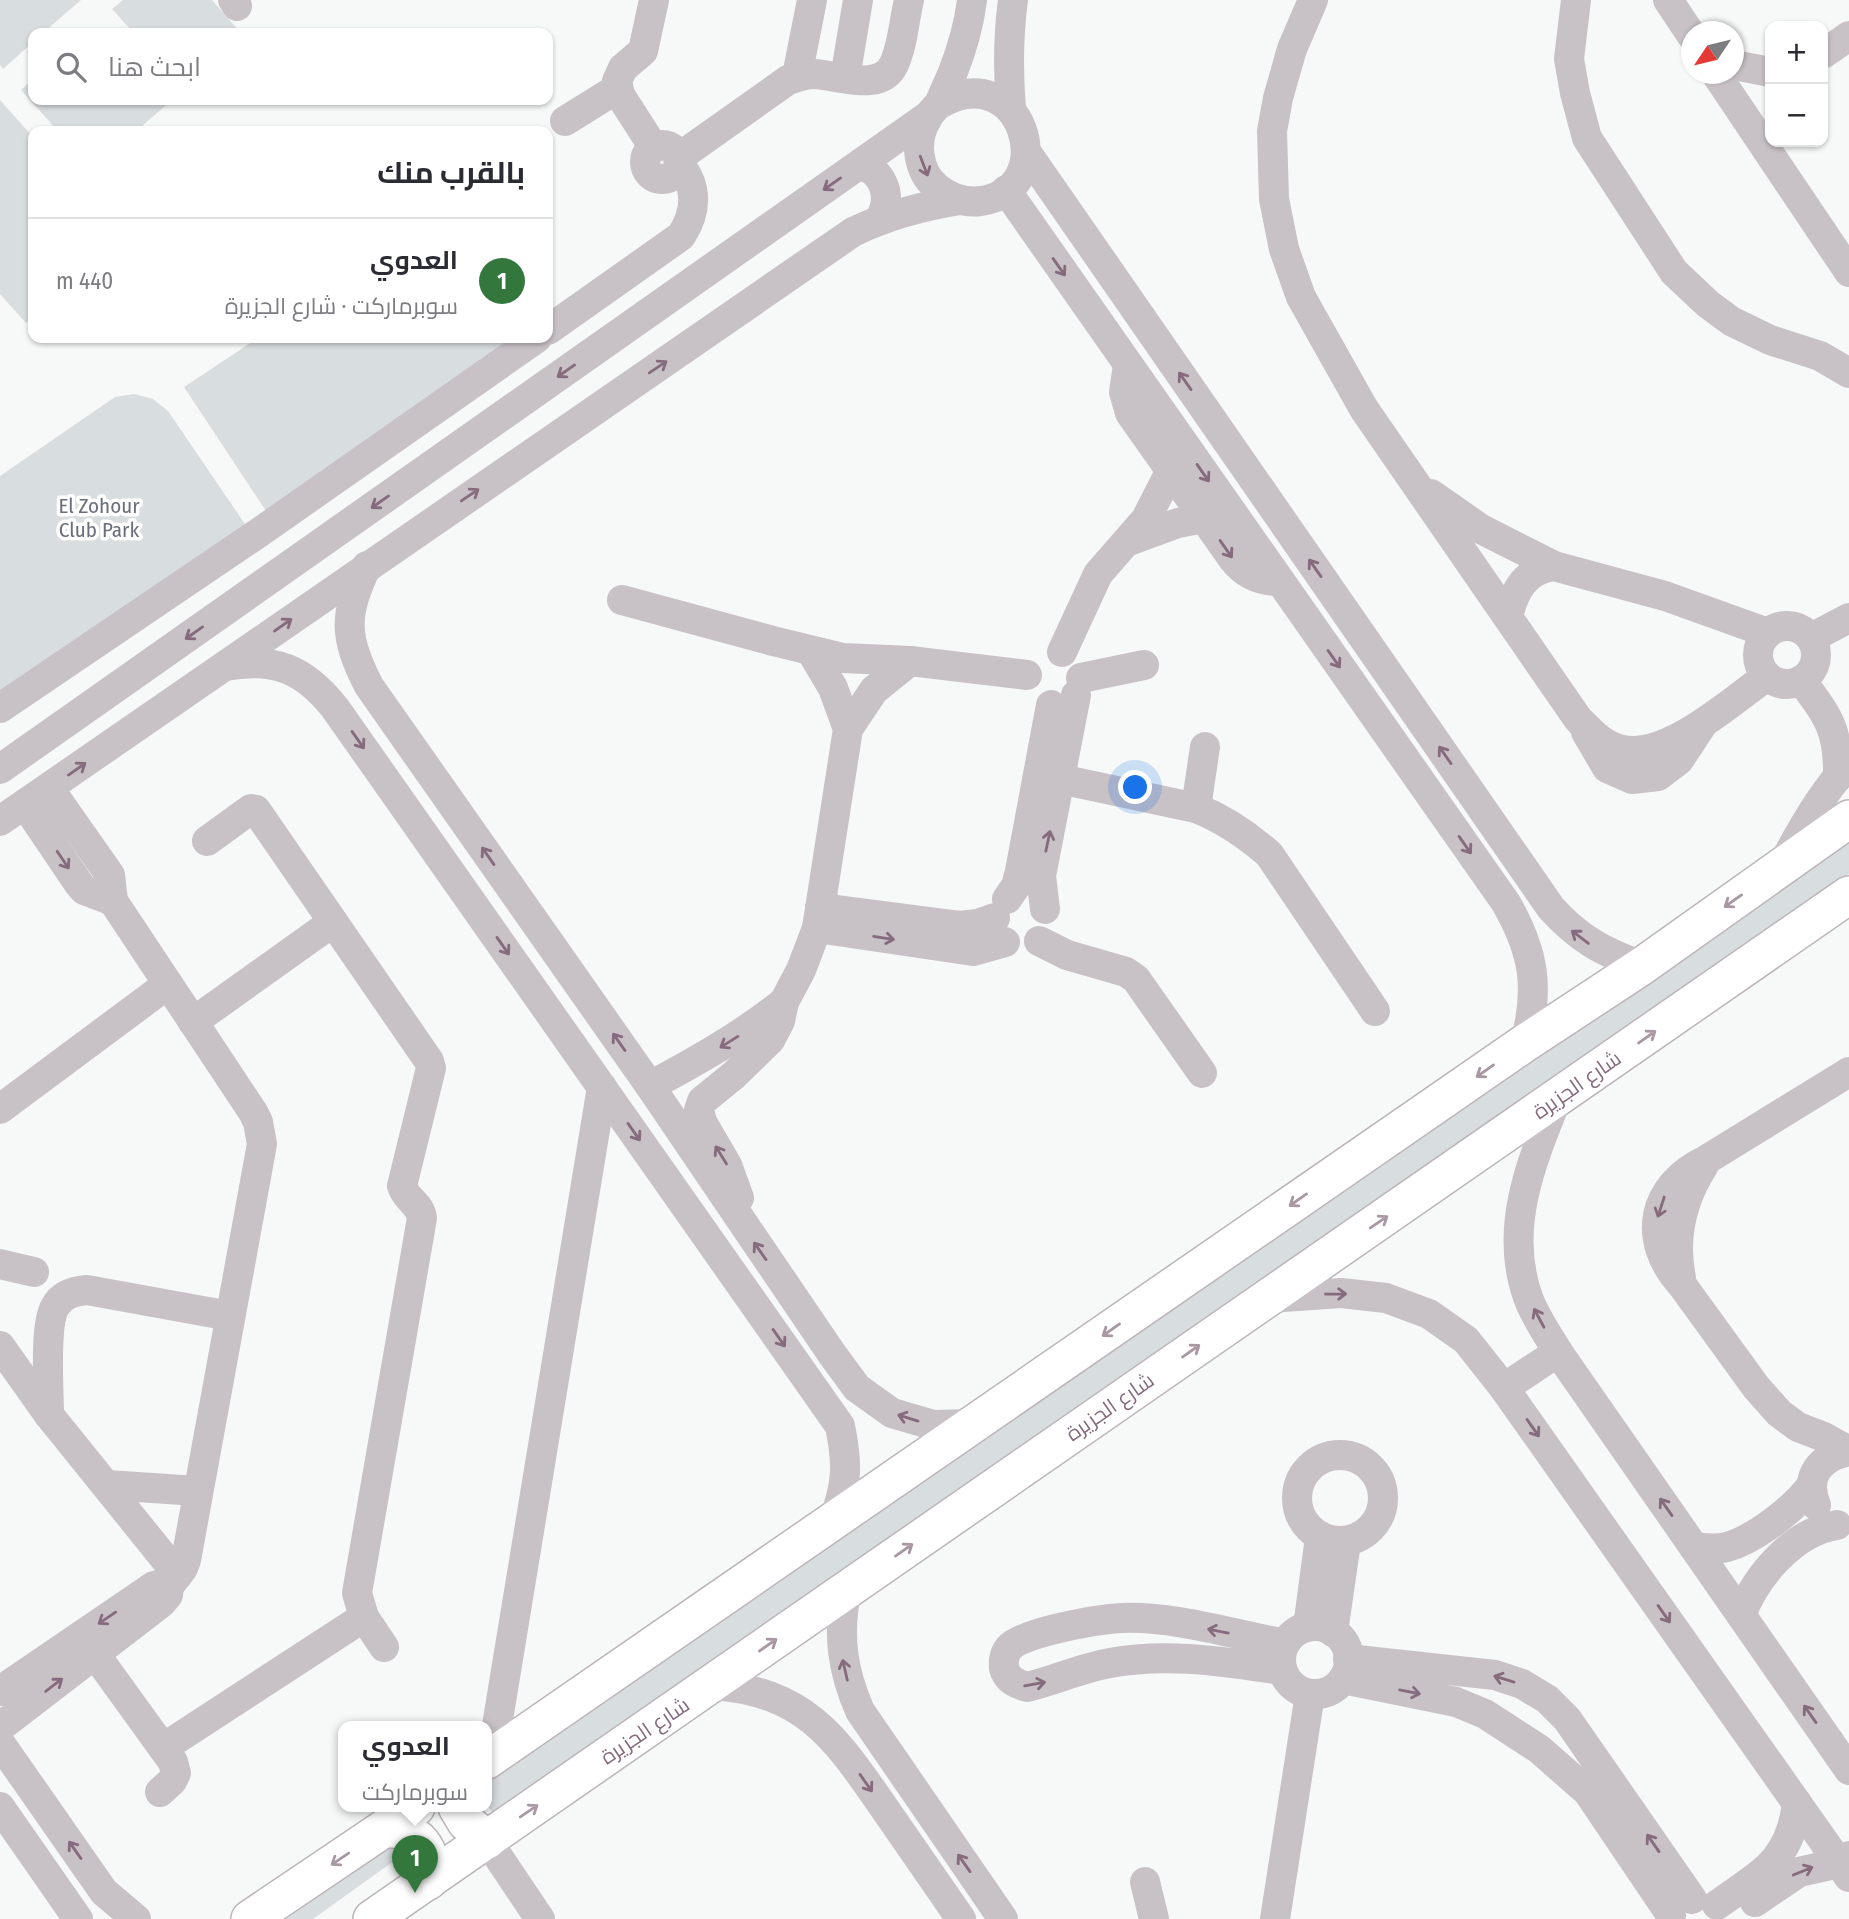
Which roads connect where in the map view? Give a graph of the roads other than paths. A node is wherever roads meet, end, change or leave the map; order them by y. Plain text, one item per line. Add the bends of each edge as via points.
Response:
1 (654, 0) edge
2 (812, 0) edge
3 (858, 0) edge
4 (909, 0) edge
5 (972, 0) edge
6 (1013, 0) edge
7 (1313, 0) edge
8 (1576, 0) edge
9 (1668, 0) edge
10 (1682, 21) edge
11 (1849, 36) edge
12 (1828, 51) edge
13 (1744, 67) edge
14 (1765, 71) edge
15 (797, 76) junction
16 (845, 78) junction
17 (1723, 84) edge
18 (618, 88) junction
19 (1011, 109) junction
20 (933, 111) junction
21 (565, 121) dead end
22 (1782, 147) edge
23 (1027, 153) junction
24 (670, 156) junction
25 (861, 164) junction
26 (1785, 176) junction
27 (1006, 190) junction
28 (960, 200) junction
29 (1060, 201) junction
30 (879, 220) junction
31 (1028, 223) junction
32 (1849, 272) edge
33 (553, 326) edge
34 (530, 343) edge
35 (1128, 365) junction
36 (1849, 373) edge
37 (1171, 470) junction
38 (1415, 481) junction
39 (1205, 518) junction
40 (1129, 541) junction
41 (367, 566) junction
42 (1553, 566) junction
43 (1280, 581) junction
44 (622, 600) dead end
45 (1508, 617) junction
46 (1849, 618) edge
47 (1768, 633) junction
48 (1811, 638) junction
49 (811, 651) junction
50 (1062, 652) junction
51 (910, 661) junction
52 (1144, 665) dead end
53 (225, 666) junction
54 (1027, 675) junction
55 (1767, 676) junction
56 (1806, 676) junction
57 (369, 686) junction
58 (1069, 693) junction
59 (0, 708) edge
60 (335, 708) junction
61 (1849, 721) edge
62 (848, 729) junction
63 (1205, 747) dead end
64 (0, 769) edge
65 (1843, 770) edge
66 (1060, 779) junction
67 (37, 796) junction
68 (1196, 808) junction
69 (1849, 819) edge
70 (0, 821) edge
71 (207, 841) dead end
72 (1781, 867) junction
73 (1534, 884) junction
74 (1849, 895) edge
75 (1506, 903) junction
76 (1045, 909) junction
77 (818, 918) junction
78 (1002, 920) junction
79 (333, 922) junction
80 (1039, 941) junction
81 (1642, 966) junction
82 (168, 984) junction
83 (784, 1002) junction
84 (1375, 1011) dead end
85 (193, 1022) junction
86 (1525, 1043) junction
87 (1849, 1072) edge
88 (1202, 1073) dead end
89 (650, 1086) junction
90 (603, 1087) junction
91 (1556, 1101) junction
92 (0, 1109) edge
93 (738, 1219) junction
94 (0, 1264) edge
95 (34, 1272) dead end
96 (1268, 1298) junction
97 (230, 1316) junction
98 (0, 1346) edge
99 (1558, 1352) junction
100 (832, 1354) junction
101 (804, 1373) junction
102 (1504, 1388) junction
103 (49, 1415) junction
104 (975, 1424) junction
105 (1798, 1427) junction
106 (1849, 1451) edge
107 (1813, 1481) junction
108 (107, 1485) junction
109 (198, 1491) junction
110 (834, 1520) junction
111 (1845, 1528) edge
112 (1755, 1532) junction
113 (1333, 1539) dead end
114 (1694, 1547) junction
115 (1775, 1560) junction
116 (173, 1581) junction
117 (848, 1589) junction
118 (1741, 1615) junction
119 (364, 1617) junction
120 (1302, 1643) junction
121 (384, 1647) dead end
122 (96, 1654) junction
123 (1346, 1669) junction
124 (713, 1685) junction
125 (0, 1691) edge
126 (1310, 1694) junction
127 (0, 1727) edge
128 (874, 1732) junction
129 (0, 1743) edge
130 (492, 1746) edge
131 (163, 1748) junction
132 (845, 1751) junction
133 (492, 1757) edge
134 (1849, 1770) edge
135 (160, 1792) dead end
136 (1797, 1803) junction
137 (0, 1807) edge
138 (409, 1812) edge
139 (460, 1812) edge
140 (385, 1829) junction
141 (487, 1840) junction
142 (1846, 1865) edge
143 (428, 1881) junction
144 (1145, 1882) dead end
145 (104, 1892) junction
146 (1702, 1913) edge
147 (76, 1916) edge
148 (136, 1919) edge
149 (250, 1919) edge
150 (372, 1919) edge
151 (540, 1919) edge
152 (961, 1919) edge
153 (1003, 1919) edge
154 (1154, 1919) edge
155 (1275, 1919) edge

1 - 18 street via 646,45 619,74
2 - 15 street
3 - 16 street
4 - 16 street via 893,67 873,81
5 - 20 street via 964,39
6 - 19 street via 1008,56
7 - 38 street via 1292,49 1272,131 1274,199 1284,249 1301,298 1364,409
8 - 36 street via 1569,59 1587,138 1674,272 1731,321 1820,356
9 - 10 street
11 - 12 street
13 - 14 street
15 - 16 street
15 - 24 street
17 - 26 street
18 - 21 street
18 - 24 street
19 - 20 street via 975,93 962,94
19 - 23 street via 1026,137
20 - 25 street
20 -> 28 street via 918,144 922,166 934,186
22 - 26 street
23 - 27 street via 1020,174
23 - 29 street
24 - 33 street via 690,180 694,199 681,236
25 - 30 street via 876,172 885,187 886,204
25 -> 64 street
26 - 32 street
27 - 28 street via 984,200
27 - 31 street
28 - 30 street
29 - 31 street via 1038,209
73 -> 29 street
41 -> 30 street via 853,232
31 -> 35 street
34 - 59 street
35 - 37 street via 1124,392 1130,413
35 -> 43 street
37 - 39 street
37 - 40 street
38 - 42 street via 1481,529
38 - 45 street
39 - 40 street
39 -> 43 street via 1244,571
40 - 50 street via 1098,574
53 -> 41 street
41 - 57 street via 353,595 349,626 354,658
42 - 45 street via 1539,568 1523,580 1512,597
42 - 47 street via 1665,596
43 -> 75 street
44 - 49 street
45 - 55 street via 1578,719 1597,739 1621,750 1649,750 1673,740
46 - 48 street
47 - 48 street via 1790,626
47 - 55 street via 1758,655
48 - 56 street via 1816,654
49 - 51 street via 843,658
49 - 62 street via 833,688
50 - 54 street via 1035,658
50 - 58 street via 1076,662
51 - 54 street
51 - 62 street via 874,690
52 - 58 street
53 - 60 street via 275,664 299,673 320,688
67 -> 53 street
54 - 58 street via 1027,686 1040,702
55 - 56 street via 1783,684
56 - 61 street
56 - 65 street via 1835,733
57 - 60 street
89 -> 57 street
58 - 66 street
58 - 78 street via 1016,886
60 -> 90 street
62 - 77 street
63 - 68 street
65 - 72 street
66 - 68 street
76 -> 66 street via 1041,876
67 - 70 street
67 - 82 street via 79,884 113,901
68 - 84 street via 1235,827 1269,854
69 - 72 main road
71 - 79 street via 251,809 256,810
72 -> 81 main road
73 - 75 street
81 -> 73 street via 1591,944 1569,928
91 -> 74 main road, شارع الجزيرة
75 - 86 street via 1528,946 1534,984 1533,1014
76 - 78 street via 1024,895
76 - 80 street via 1047,926
77 - 78 street via 973,951
77 - 83 street via 802,970
78 - 80 street via 1022,948
79 - 85 street
79 - 119 street via 431,1068 402,1185 422,1218 357,1593
80 - 88 street via 1136,979
81 - 86 main road
82 - 85 street
82 - 92 street
83 -> 89 street via 738,1036
93 -> 83 street via 740,1199 734,1180 699,1110 707,1096 770,1040
85 - 97 street via 253,1112 261,1133
86 -> 104 main road
87 - 105 street via 1706,1160 1689,1193 1679,1229 1682,1285 1761,1394
89 - 93 street
90 -> 101 street
90 - 130 street
96 -> 91 main road, شارع الجزيرة
99 -> 91 street via 1529,1300 1519,1256 1519,1211 1529,1167
100 -> 93 street
94 - 95 street
96 -> 102 street via 1340,1293 1386,1298 1429,1314 1466,1340
117 -> 96 main road, شارع الجزيرة
97 - 103 street via 87,1290 62,1298 51,1314 49,1329
97 - 109 street
98 - 103 street
99 - 102 street
114 -> 99 street
100 - 101 street
104 -> 100 street via 933,1425 892,1413 857,1388
101 - 110 street via 840,1426 846,1458 844,1490
102 -> 136 street
103 - 108 street
104 - 110 main road
105 - 106 street
105 - 107 street
106 - 107 street via 1822,1463
107 - 111 street via 1814,1503 1823,1517
107 - 112 street via 1791,1508
108 - 109 street
108 - 116 street
109 - 116 street via 186,1560
110 - 133 main road
111 - 115 street via 1811,1535
112 - 114 street via 1726,1547
112 - 115 street
113 - 120 street
114 - 118 street
115 - 118 street
116 - 122 street via 161,1603
116 -> 125 street via 149,1589
124 -> 117 main road, شارع الجزيرة
128 -> 117 street via 851,1692 843,1662 841,1630
134 -> 118 street
119 - 121 street
119 - 131 street
120 -> 120 street via 1147,1618 1109,1619 1026,1638 1010,1647 1004,1667 1017,1684 1027,1687 1109,1663 1199,1659
120 - 123 street via 1346,1648
120 - 126 street via 1288,1681
127 -> 122 street
122 - 131 street
123 - 126 street via 1334,1688
123 -> 146 street via 1485,1714 1539,1749 1588,1793
146 -> 123 street via 1567,1719 1546,1699 1494,1675
124 - 132 street via 780,1700 818,1724
141 -> 124 main road, شارع الجزيرة
126 - 155 street
128 - 132 street
153 -> 128 street
145 -> 129 street
131 - 135 street via 176,1773
132 -> 152 street
136 - 142 street
136 - 146 street via 1790,1837 1771,1866
137 - 147 street
138 - 140 main road
139 - 141 main road
140 - 143 main road via 404,1830 420,1840 429,1855
140 -> 149 main road
141 - 143 main road, شارع الجزيرة
141 - 151 street
146 -> 142 street via 1799,1872
143 - 150 main road, شارع الجزيرة
144 - 154 street
145 - 147 street
145 - 148 street

